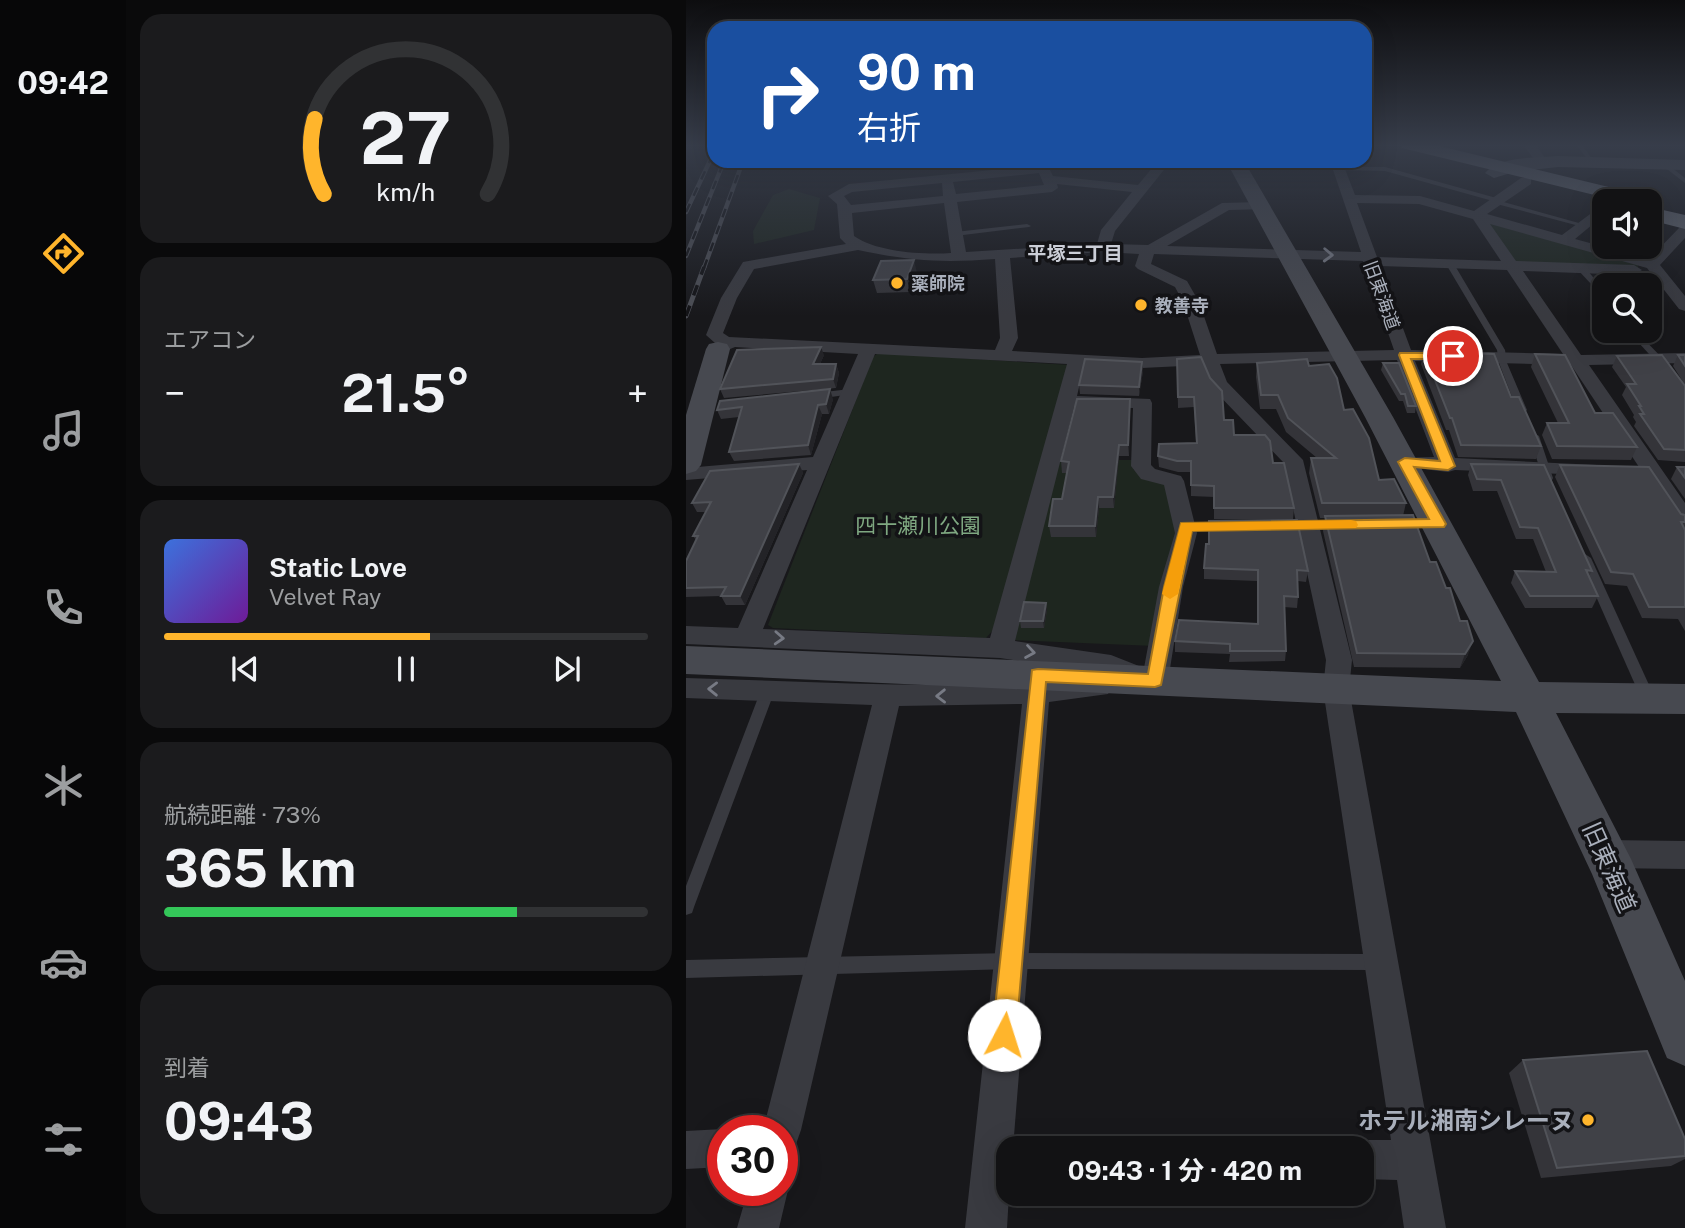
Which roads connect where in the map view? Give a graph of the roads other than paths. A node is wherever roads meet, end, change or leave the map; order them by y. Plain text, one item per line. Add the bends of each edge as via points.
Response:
1 (843, 201) edge
2 (921, 201) edge
3 (950, 201) edge
4 (1130, 201) edge
5 (1258, 201) edge
6 (1352, 201) edge
7 (1425, 201) edge
8 (1497, 201) edge
9 (1498, 201) edge
10 (1261, 206) junction
11 (1662, 206) edge
12 (845, 210) junction
13 (1685, 212) edge
14 (1477, 215) junction
15 (1662, 216) edge
16 (1592, 218) edge
17 (1685, 222) edge
18 (1583, 225) junction
19 (1027, 226) dead end
20 (1685, 230) edge
21 (955, 233) junction
22 (1566, 240) junction
23 (858, 246) junction
24 (1103, 248) junction
25 (1153, 248) junction
26 (1288, 254) junction
27 (1002, 255) junction
28 (959, 258) junction
29 (1369, 259) junction
30 (1450, 264) junction
31 (1510, 265) junction
32 (1654, 267) junction
33 (1581, 268) junction
34 (1592, 281) edge
35 (1682, 299) edge
36 (1643, 343) edge
37 (722, 346) junction
38 (869, 349) junction
39 (1404, 355) junction
40 (1001, 356) junction
41 (1344, 356) junction
42 (1503, 356) junction
43 (1657, 358) junction
44 (1685, 358) edge
45 (1077, 360) junction
46 (1577, 360) junction
47 (1210, 361) junction
48 (1671, 374) edge
49 (850, 393) junction
50 (810, 396) edge
51 (1066, 401) junction
52 (822, 462) junction
53 (1405, 462) junction
54 (686, 465) edge
55 (1448, 466) junction
56 (1546, 468) junction
57 (1653, 470) junction
58 (1674, 470) edge
59 (686, 474) edge
60 (1553, 489) edge
61 (1685, 519) edge
62 (1186, 526) junction
63 (1240, 526) edge
64 (1582, 552) edge
65 (686, 635) edge
66 (747, 636) junction
67 (1000, 648) junction
68 (686, 660) edge
69 (1155, 681) junction
70 (1037, 685) junction
71 (686, 688) edge
72 (1336, 689) junction
73 (768, 690) junction
74 (888, 696) junction
75 (1529, 697) junction
76 (1667, 699) edge
77 (1605, 854) junction
78 (1685, 855) edge
79 (686, 906) edge
80 (1011, 961) junction
81 (1379, 962) junction
82 (822, 965) junction
83 (686, 969) edge
84 (1685, 1040) edge
85 (786, 1115) edge
86 (1001, 1136) edge
87 (707, 1149) edge
88 (686, 1150) edge
89 (1374, 1160) edge
90 (1412, 1160) junction
91 (996, 1177) edge
92 (764, 1206) edge
93 (758, 1228) edge
94 (986, 1228) edge
95 (1424, 1228) edge

1 - 12 street
2 - 12 street
3 - 21 street
4 - 24 street via 1108,230
5 - 10 street, 旧東海道
6 - 29 street, 旧東海道
7 - 14 street
8 - 14 street
9 - 18 lane
10 - 25 street via 1227,206
10 - 26 street, 旧東海道
11 - 13 highway
12 - 23 street via 847,238
14 - 22 street
14 - 31 street
15 - 17 highway
16 - 18 street
18 - 22 street
19 - 21 lane
20 - 32 street
21 - 28 street
22 - 32 street
23 - 28 street via 907,256
23 - 37 street via 748,265 714,335
24 - 25 street
24 - 27 street
25 - 26 street
25 - 47 street via 1143,266 1181,284
26 -> 29 street
26 - 41 street, 旧東海道
27 - 28 street
27 - 40 street via 1009,338
29 - 30 street
29 - 39 street, 旧東海道
30 - 31 street
30 - 42 lane
31 - 33 street
31 - 46 street
32 - 33 street
32 - 35 street
33 - 34 lane
36 - 43 lane
37 - 38 street
37 - 54 street via 709,406
38 - 40 street
38 - 49 street
39 - 41 street
39 - 42 street
39 - 55 street, 旧東海道
40 - 45 street
41 - 47 street
41 - 53 street, 旧東海道
42 - 46 street
42 - 56 lane
43 - 44 street
43 - 46 street
43 - 48 lane
45 - 47 street
45 - 51 street
46 - 57 street
47 - 72 street via 1218,384 1293,460 1339,660
49 - 50 lane
49 - 52 street
51 - 62 street via 1143,403 1141,466 1148,474 1174,481
51 - 67 street
52 - 59 street
52 - 66 street
53 - 55 street
53 - 75 street, 旧東海道 via 1432,524
55 - 56 street
56 - 57 street
56 - 60 lane
57 - 58 street
57 - 61 street
62 - 63 lane
62 - 69 street
64 - 76 lane
65 - 66 street
66 -> 67 street
67 -> 69 street via 1111,665
68 - 70 street
69 - 70 street
69 - 72 street
70 -> 74 street
70 - 80 street
73 -> 71 street
72 - 75 street
72 - 81 street
73 - 74 street
73 - 79 lane
74 - 82 street
75 - 76 street
75 - 77 street, 旧東海道
77 - 78 street
77 - 84 street, 旧東海道
80 - 81 lane
80 - 82 lane
80 - 86 street
81 - 90 street
82 - 83 lane
82 - 85 street
87 - 88 street
89 - 90 street
90 - 95 street
91 - 94 street
92 - 93 street

